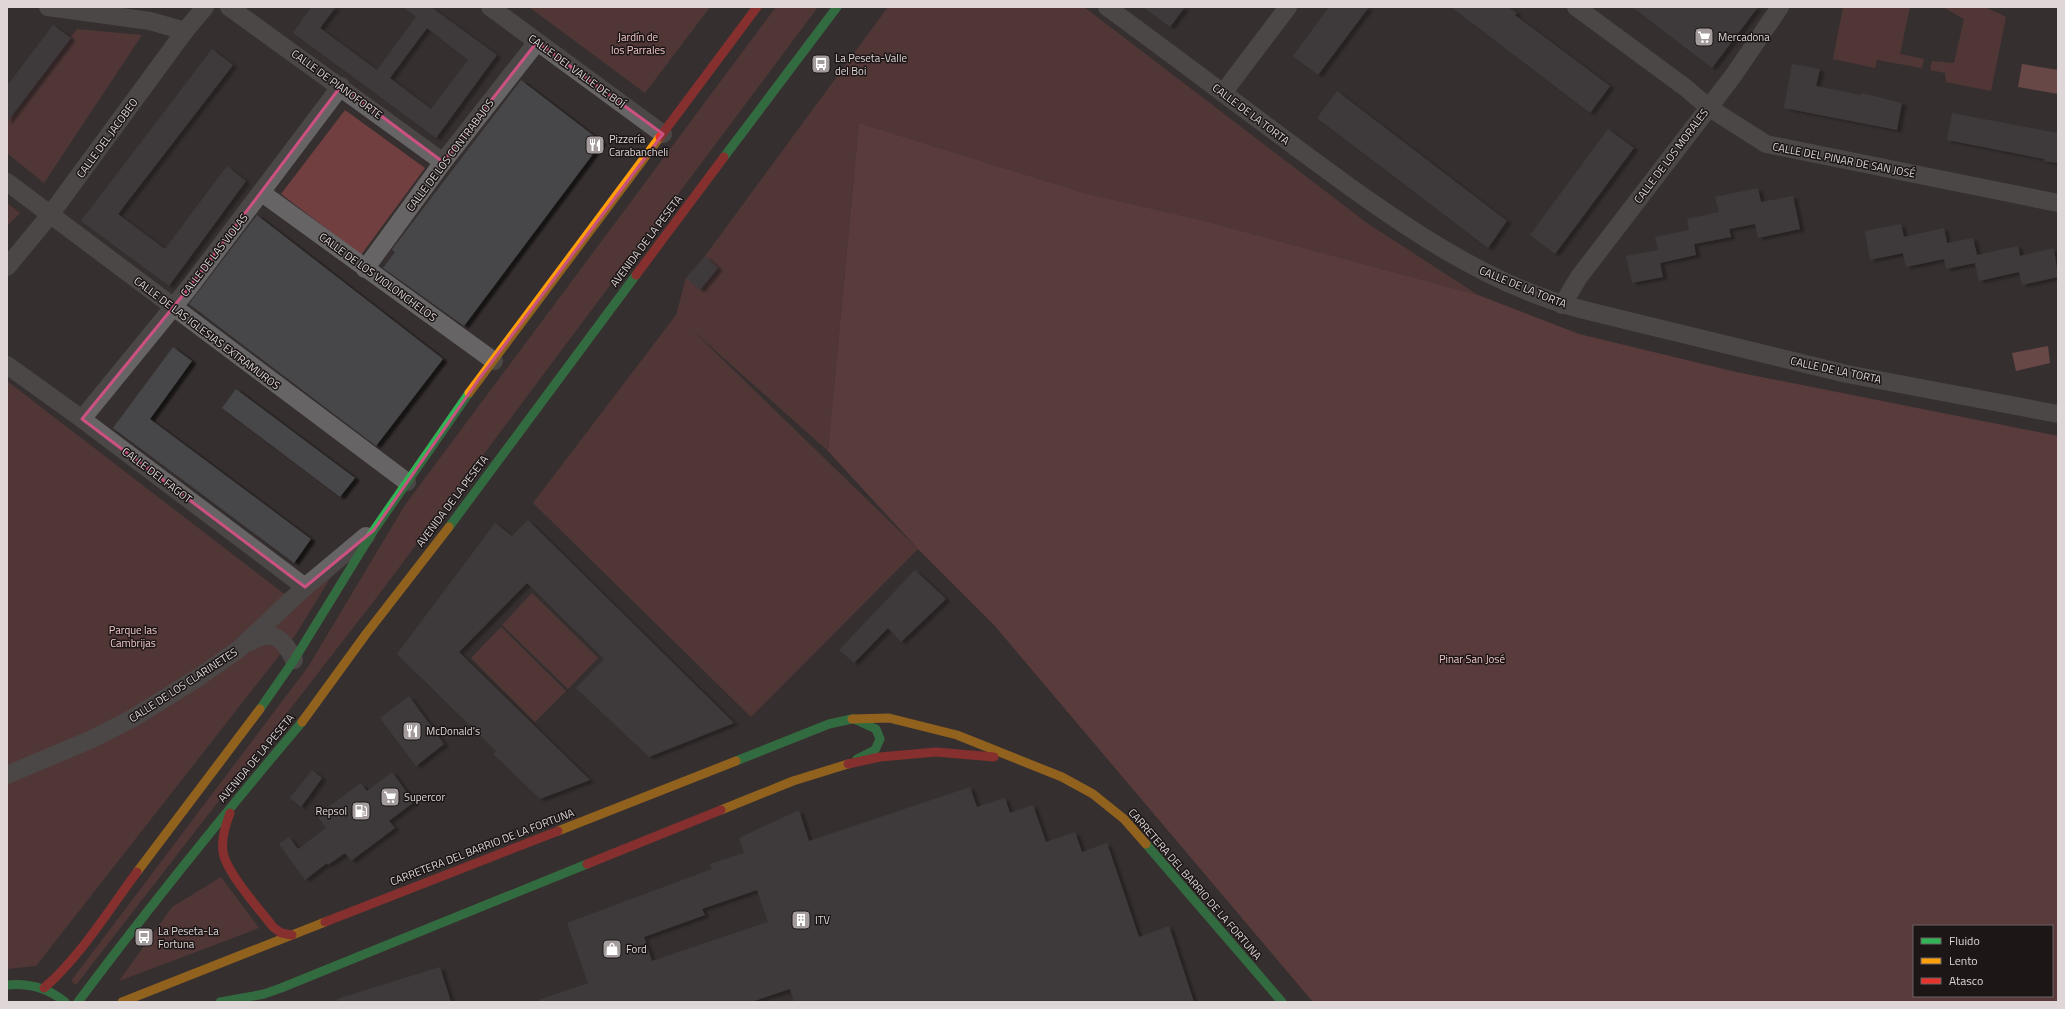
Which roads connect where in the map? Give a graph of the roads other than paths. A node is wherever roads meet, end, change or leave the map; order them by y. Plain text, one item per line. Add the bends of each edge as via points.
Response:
1 (48, 7) edge
2 (205, 7) edge
3 (229, 7) edge
4 (490, 7) edge
5 (757, 7) edge
6 (836, 7) edge
7 (1108, 7) edge
8 (1288, 7) edge
9 (1576, 7) edge
10 (1780, 7) edge
11 (185, 31) junction
12 (536, 42) junction
13 (341, 86) junction
14 (1223, 93) junction
15 (1708, 107) junction
16 (663, 134) junction
17 (443, 162) junction
18 (7, 182) edge
19 (262, 193) junction
20 (2058, 203) edge
21 (50, 215) junction
22 (7, 268) edge
23 (365, 269) junction
24 (1562, 304) junction
25 (173, 308) junction
26 (494, 361) junction
27 (7, 365) edge
28 (2058, 414) edge
29 (82, 419) junction
30 (407, 482) junction
31 (374, 530) junction
32 (305, 587) junction
33 (239, 649) junction
34 (294, 660) junction
35 (852, 719) junction
36 (1018, 758) junction
37 (848, 764) junction
38 (7, 775) edge
39 (236, 801) junction
40 (292, 936) junction
41 (7, 985) edge
42 (44, 988) junction
43 (65, 1002) edge
44 (78, 1002) edge
45 (122, 1002) edge
46 (220, 1002) edge
47 (1282, 1002) edge

1 - 11 street via 150,21
2 - 11 street, CALLE DEL JACOBEO
3 - 13 street, CALLE DE PIANOFORTE
4 - 12 street, CALLE DEL VALLE DE BOÍ
5 - 16 street
6 - 39 street, AVENIDA DE LA PESETA via 306,717
7 - 14 street, CALLE DE LA TORTA
8 - 14 street
9 - 15 street, CALLE DEL PINAR DE SAN JOSÉ
10 - 15 street, CALLE DE LOS MORALES via 1733,76
11 - 21 street, CALLE DEL JACOBEO
12 - 16 street, CALLE DEL VALLE DE BOÍ
12 - 17 street, CALLE DE LOS CONTRABAJOS
13 - 17 street, CALLE DE PIANOFORTE
13 - 19 street, CALLE DE LAS VIOLAS
14 - 24 street, CALLE DE LA TORTA via 1380,210 1480,270
15 - 20 street, CALLE DEL PINAR DE SAN JOSÉ via 1766,144
15 - 24 street, CALLE DE LOS MORALES via 1579,277
16 - 26 street
17 - 23 street, CALLE DE LOS CONTRABAJOS
18 - 21 street, CALLE DE LAS IGLESIAS EXTRAMUROS
19 - 23 street, CALLE DE LOS VIOLONCHELOS
19 - 25 street, CALLE DE LAS VIOLAS
21 - 22 street, CALLE DEL JACOBEO
21 - 25 street, CALLE DE LAS IGLESIAS EXTRAMUROS
23 - 26 street, CALLE DE LOS VIOLONCHELOS
24 - 28 street, CALLE DE LA TORTA via 1847,374
25 - 29 street, CALLE DE LAS VIOLAS
25 - 30 street, CALLE DE LAS IGLESIAS EXTRAMUROS
26 - 30 street
27 - 29 street, CALLE DEL FAGOT
29 - 32 street, CALLE DEL FAGOT
30 - 31 street
31 - 32 street, CALLE DE LOS CLARINETES
31 - 34 street
32 - 33 street, CALLE DE LOS CLARINETES
33 - 34 street via 268,634 283,642
33 - 38 street, CALLE DE LOS CLARINETES via 133,718 92,739
34 - 42 street via 77,953
35 - 36 street, CARRETERA DEL BARRIO DE LA FORTUNA via 889,718 957,734
35 - 37 street, CARRETERA DEL BARRIO DE LA FORTUNA via 876,730 880,739 875,750
35 - 40 street, CARRETERA DEL BARRIO DE LA FORTUNA via 829,724
36 - 37 street, CARRETERA DEL BARRIO DE LA FORTUNA via 936,752 880,757
36 - 47 street, CARRETERA DEL BARRIO DE LA FORTUNA via 1093,794 1124,819
37 - 46 street, CARRETERA DEL BARRIO DE LA FORTUNA via 793,781 281,988 264,994
39 - 40 street via 222,837 221,852 226,864 273,926 281,933
39 - 44 street, AVENIDA DE LA PESETA
40 - 45 street, CARRETERA DEL BARRIO DE LA FORTUNA
41 - 42 street via 30,984
42 - 43 street

